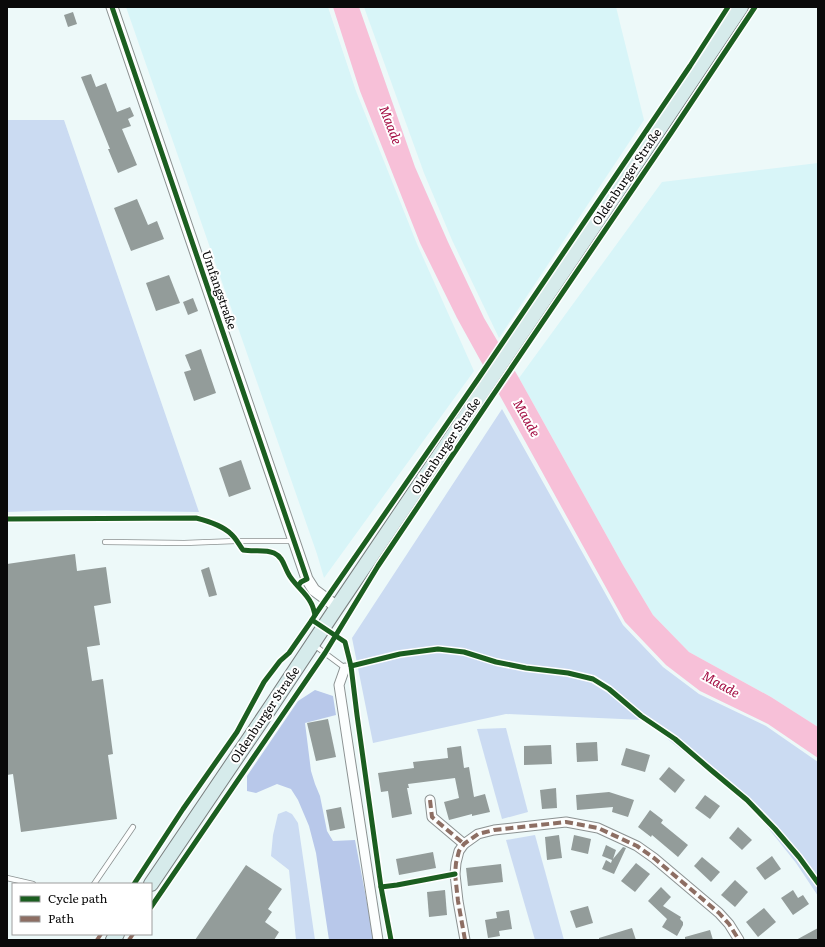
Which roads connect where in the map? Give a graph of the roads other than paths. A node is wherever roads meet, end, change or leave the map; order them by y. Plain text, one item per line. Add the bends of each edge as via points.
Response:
1 (112, 7) edge
2 (741, 7) edge
3 (105, 542) dead end
4 (294, 542) junction
5 (337, 607) junction
6 (312, 643) junction
7 (345, 668) joint
8 (430, 800) dead end
9 (133, 827) dead end
10 (464, 844) junction
11 (7, 878) edge
12 (30, 883) edge
13 (95, 883) edge
14 (152, 883) edge
15 (378, 940) edge
16 (465, 940) edge
17 (739, 940) edge

1 - 4 street, Umfangstraße
2 - 5 main road, Oldenburger Straße
3 - 4 lane
4 - 5 street, Umfangstraße via 307,579 314,590
5 - 6 main road, Oldenburger Straße
6 - 7 lane
6 - 14 main road, Oldenburger Straße
7 - 15 street via 339,685
8 - 10 street via 432,817
9 - 13 lane
10 - 16 street via 459,851 455,874
10 - 17 street via 475,836 494,830 526,826 566,822 598,828 637,846 654,858 719,913
11 - 12 lane

